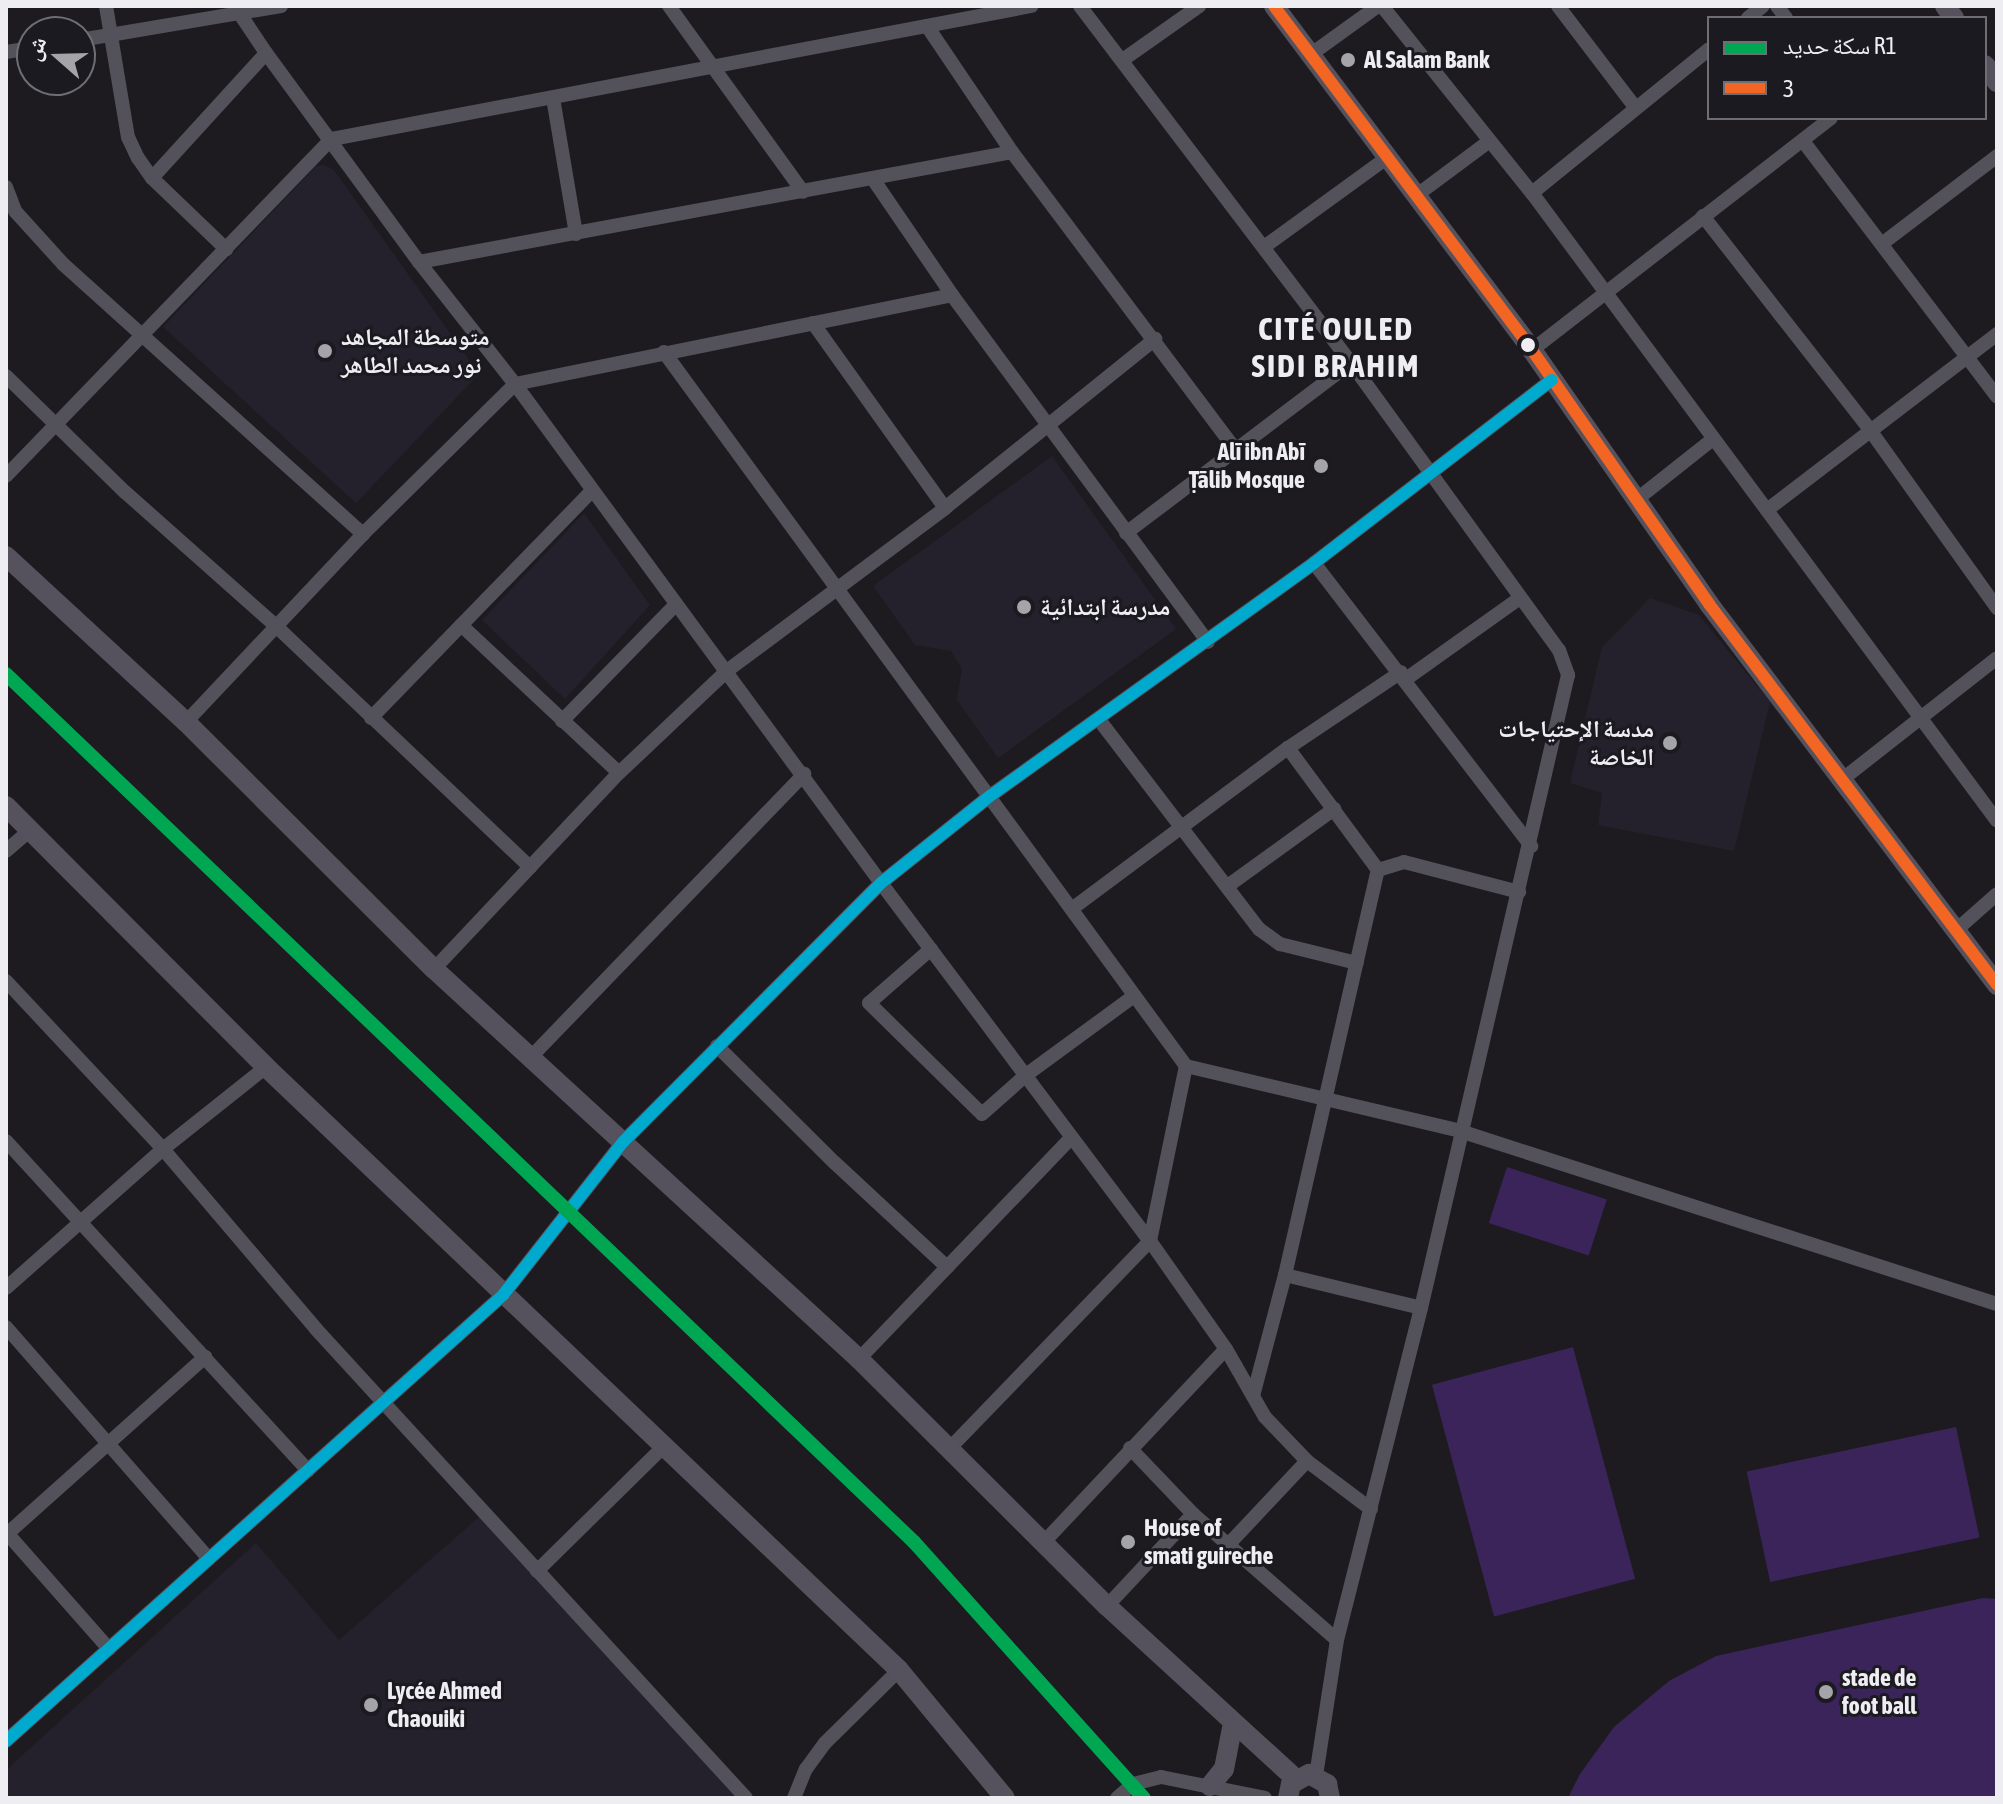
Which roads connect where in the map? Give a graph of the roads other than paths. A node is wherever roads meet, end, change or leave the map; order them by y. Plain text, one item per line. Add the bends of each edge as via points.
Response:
1 (106, 6) edge
2 (281, 6) edge
3 (669, 6) edge
4 (1031, 6) edge
5 (1080, 6) edge
6 (1199, 6) edge
7 (1274, 6) edge
8 (1380, 6) edge
9 (1558, 6) edge
10 (239, 10) edge
11 (927, 26) junction
12 (111, 35) junction
13 (96, 37) edge
14 (1707, 51) edge
15 (266, 53) junction
16 (1310, 55) junction
17 (1124, 59) junction
18 (714, 64) junction
19 (553, 98) junction
20 (1635, 107) junction
21 (1829, 120) edge
22 (332, 139) junction
23 (1803, 141) junction
24 (1488, 142) junction
25 (1012, 152) junction
26 (1997, 156) edge
27 (1388, 157) junction
28 (152, 178) junction
29 (873, 179) junction
30 (6, 187) edge
31 (803, 192) junction
32 (1532, 193) junction
33 (1417, 195) junction
34 (1703, 216) junction
35 (576, 234) junction
36 (1883, 243) junction
37 (1264, 247) junction
38 (226, 249) junction
39 (419, 262) junction
40 (952, 295) junction
41 (1604, 295) junction
42 (813, 323) junction
43 (1997, 334) edge
44 (144, 335) junction
45 (1155, 339) junction
46 (1532, 350) junction
47 (664, 352) junction
48 (1967, 357) junction
49 (1351, 363) junction
50 (6, 376) edge
51 (1552, 380) junction
52 (515, 384) junction
53 (1997, 397) edge
54 (53, 425) junction
55 (1048, 425) junction
56 (1870, 430) junction
57 (1713, 439) junction
58 (1234, 448) junction
59 (1432, 474) junction
60 (6, 476) edge
61 (592, 491) junction
62 (1636, 500) junction
63 (945, 508) junction
64 (1767, 510) junction
65 (1126, 533) junction
66 (363, 534) junction
67 (6, 556) edge
68 (1314, 563) junction
69 (836, 590) junction
70 (1520, 598) junction
71 (676, 604) junction
72 (1997, 608) edge
73 (461, 625) junction
74 (277, 627) junction
75 (1208, 642) junction
76 (1997, 658) edge
77 (728, 670) junction
78 (1404, 676) junction
79 (1920, 717) junction
80 (371, 718) junction
81 (562, 721) junction
82 (1100, 721) junction
83 (186, 722) junction
84 (1288, 748) junction
85 (619, 773) junction
86 (804, 774) junction
87 (1844, 778) junction
88 (990, 796) junction
89 (6, 806) edge
90 (1334, 809) junction
91 (1997, 821) edge
92 (1183, 826) junction
93 (31, 829) junction
94 (1531, 846) junction
95 (6, 851) edge
96 (530, 867) junction
97 (1378, 870) junction
98 (881, 883) junction
99 (1229, 885) junction
100 (1519, 892) junction
101 (1997, 894) edge
102 (1073, 908) junction
103 (1954, 932) junction
104 (931, 949) junction
105 (1357, 963) junction
106 (434, 969) junction
107 (6, 981) edge
108 (1997, 985) edge
109 (1134, 996) junction
110 (717, 1046) junction
111 (530, 1058) junction
112 (1186, 1066) junction
113 (266, 1067) junction
114 (1026, 1075) junction
115 (1327, 1097) junction
116 (1460, 1131) junction
117 (1071, 1138) junction
118 (6, 1141) edge
119 (623, 1142) junction
120 (163, 1149) junction
121 (82, 1221) junction
122 (1150, 1241) junction
123 (947, 1267) junction
124 (1285, 1275) junction
125 (6, 1288) edge
126 (503, 1295) junction
127 (1997, 1304) edge
128 (1421, 1308) junction
129 (6, 1327) edge
130 (1226, 1349) junction
131 (205, 1357) junction
132 (859, 1359) junction
133 (1253, 1396) junction
134 (383, 1402) junction
135 (108, 1443) junction
136 (664, 1446) junction
137 (950, 1448) junction
138 (1130, 1448) junction
139 (1307, 1461) junction
140 (308, 1470) junction
141 (1371, 1509) junction
142 (1193, 1514) junction
143 (7, 1533) edge
144 (1044, 1542) junction
145 (1228, 1545) junction
146 (209, 1559) junction
147 (537, 1571) junction
148 (1107, 1606) junction
149 (1337, 1640) junction
150 (109, 1649) junction
151 (899, 1670) junction
152 (1233, 1723) junction
153 (6, 1741) edge
154 (1300, 1784) edge
155 (1210, 1786) junction
156 (746, 1798) edge
157 (794, 1798) edge
158 (1005, 1798) edge
159 (1117, 1798) edge
160 (1265, 1798) edge
161 (1330, 1798) edge

1 - 12 street
2 - 10 street
3 - 18 street
4 - 11 street
5 - 17 street
6 - 17 street
7 - 16 street
8 - 16 street
8 - 24 street
9 - 20 street
10 - 12 street
10 - 15 street
11 - 18 street
11 - 25 street
12 - 13 street
12 - 28 street via 128,137
14 - 20 street
15 - 22 street
15 - 28 street
16 - 27 street
17 - 37 street
18 - 19 street
18 - 31 street
19 - 22 street
19 - 35 street
20 - 32 street
21 - 23 street
22 - 38 street
22 - 39 street
23 - 34 street
23 - 36 street
24 - 32 street
24 - 33 street
25 - 29 street
25 - 45 street
26 - 36 street
27 - 33 street
27 - 37 street
28 - 38 street
29 - 31 street
29 - 40 street
30 - 44 street via 33,235
31 - 35 street
32 - 41 street
33 - 46 street
34 - 41 street
34 - 56 street
35 - 39 street
36 - 48 street
37 - 49 street
38 - 44 street
39 - 52 street
40 - 42 street
40 - 55 street
41 - 46 street
41 - 57 street
42 - 47 street
42 - 63 street
43 - 48 street
44 - 54 street
44 - 66 street
45 - 55 street
45 - 58 street
46 - 51 street
47 - 52 street
47 - 69 street
48 - 53 street
48 - 56 street
49 - 58 street
49 - 59 street
50 - 54 street
51 - 59 street
51 - 62 street
52 - 61 street
52 - 66 street
54 - 60 street
54 - 74 street
55 - 63 street
55 - 65 street
56 - 64 street
56 - 72 street
57 - 62 street
57 - 64 street
58 - 65 street
59 - 68 street
59 - 70 street
61 - 71 street
61 - 73 street
62 - 87 street
63 - 69 street
64 - 79 street
65 - 75 street
66 - 74 street
67 - 83 street
68 - 75 street
68 - 78 street
69 - 77 street
69 - 88 street
70 - 78 street
70 - 94 street via 1559,650 1568,675
71 - 77 street
71 - 81 street
73 - 80 street
73 - 81 street
74 - 80 street
74 - 83 street
75 - 82 street
76 - 79 street
77 - 85 street
77 - 86 street
78 - 84 street
78 - 94 street
79 - 87 street
79 - 91 street
80 - 96 street
81 - 85 street
82 - 88 street
82 - 92 street
83 - 106 street
84 - 90 street
84 - 92 street
85 - 96 street
86 - 98 street
86 - 111 street
87 - 103 street
88 - 98 street
88 - 102 street
89 - 93 street
90 - 97 street
90 - 99 street
92 - 99 street
92 - 102 street
93 - 95 street
93 - 113 street
94 - 100 street
96 - 106 street
97 - 100 street via 1404,862
97 - 105 street
98 - 104 street
98 - 110 street
99 - 105 street via 1259,929 1280,944
100 - 116 street
101 - 103 street
102 - 109 street
103 - 108 street
104 - 114 street
104 - 114 street via 869,1003 982,1114
105 - 115 street
106 - 111 street
107 - 120 street
109 - 112 street
109 - 114 street
110 - 119 street
110 - 123 street
111 - 119 street
112 - 115 street
112 - 122 street
113 - 120 street
113 - 126 street
114 - 117 street
115 - 116 street
115 - 124 street
116 - 127 street
116 - 128 street
117 - 122 street
117 - 123 street
118 - 121 street
119 - 126 street
119 - 132 street
120 - 121 street
120 - 134 street via 269,1277
121 - 125 street
121 - 131 street
122 - 130 street
122 - 137 street
123 - 132 street
124 - 128 street
124 - 133 street
126 - 134 street
126 - 136 street
128 - 141 street
129 - 135 street
130 - 133 street
130 - 138 street
131 - 135 street
131 - 140 street
132 - 137 street
133 - 139 street via 1265,1417
134 - 140 street
134 - 147 street
135 - 143 street
135 - 146 street
136 - 147 street
136 - 151 street
137 - 144 street
138 - 142 street
138 - 144 street
139 - 141 street
139 - 145 street
140 - 146 street
141 - 149 street
142 - 145 street
142 - 148 street
143 - 150 street
144 - 148 street
145 - 149 street
146 - 150 street
147 - 156 street
148 - 152 street
149 - 154 street
150 - 153 street
151 - 157 street via 825,1743
151 - 158 street
152 - 154 street
152 - 155 street via 1224,1769
154 - 161 street via 1327,1784
155 - 159 street via 1161,1777 1133,1784
155 - 160 street

